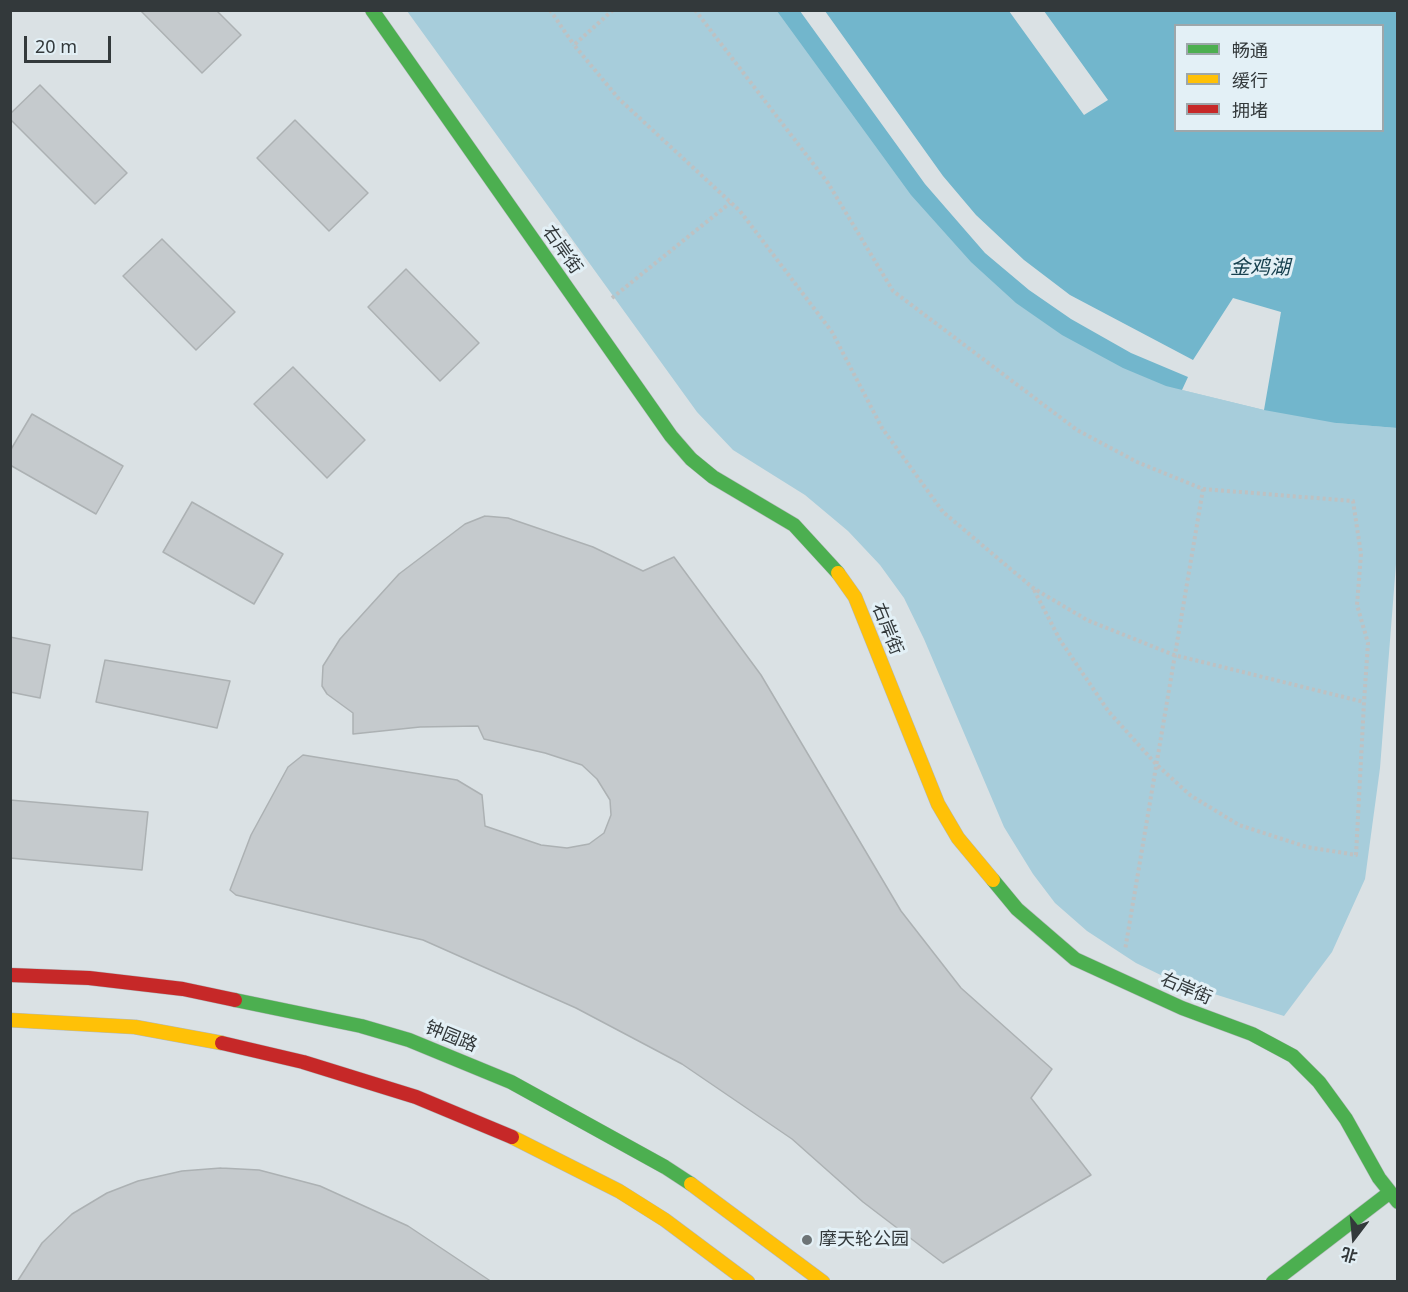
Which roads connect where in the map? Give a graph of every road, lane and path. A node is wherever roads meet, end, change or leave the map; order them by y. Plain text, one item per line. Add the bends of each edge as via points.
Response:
1 (372, 10) edge
2 (550, 10) edge
3 (613, 10) edge
4 (695, 10) edge
5 (574, 45) junction
6 (730, 202) junction
7 (588, 317) junction
8 (1203, 489) junction
9 (1033, 588) junction
10 (1174, 655) junction
11 (1364, 702) junction
12 (1155, 763) junction
13 (10, 975) edge
14 (1120, 980) junction
15 (10, 1020) edge
16 (1394, 1197) edge
17 (748, 1281) edge
18 (823, 1281) edge
19 (1273, 1281) edge

1 - 7 street, 右岸街
2 - 5 path
3 - 5 path
4 - 8 path via 828,183 893,291 1077,430 1137,462
5 - 6 path via 619,99
6 - 7 path
6 - 9 path via 832,332 882,428 943,512
7 - 14 street, 右岸街 via 691,459 713,477 794,525 831,562 855,597 938,804 958,838 1017,909 1075,959
8 - 10 path
8 - 11 path via 1353,501 1361,554 1357,605 1368,643
9 - 10 path via 1087,620
9 - 12 path via 1060,640 1109,712
10 - 11 path
10 - 12 path
11 - 12 path via 1356,855 1306,847 1239,825 1190,795
12 - 14 path
13 - 18 street, 钟园路 via 89,978 183,989 361,1026 409,1040 511,1082 666,1167
14 - 16 street, 右岸街 via 1252,1034 1293,1056 1319,1082 1346,1119
15 - 17 street via 125,1026 183,1034 303,1062 405,1093 508,1135 619,1191 675,1226
16 - 19 street

